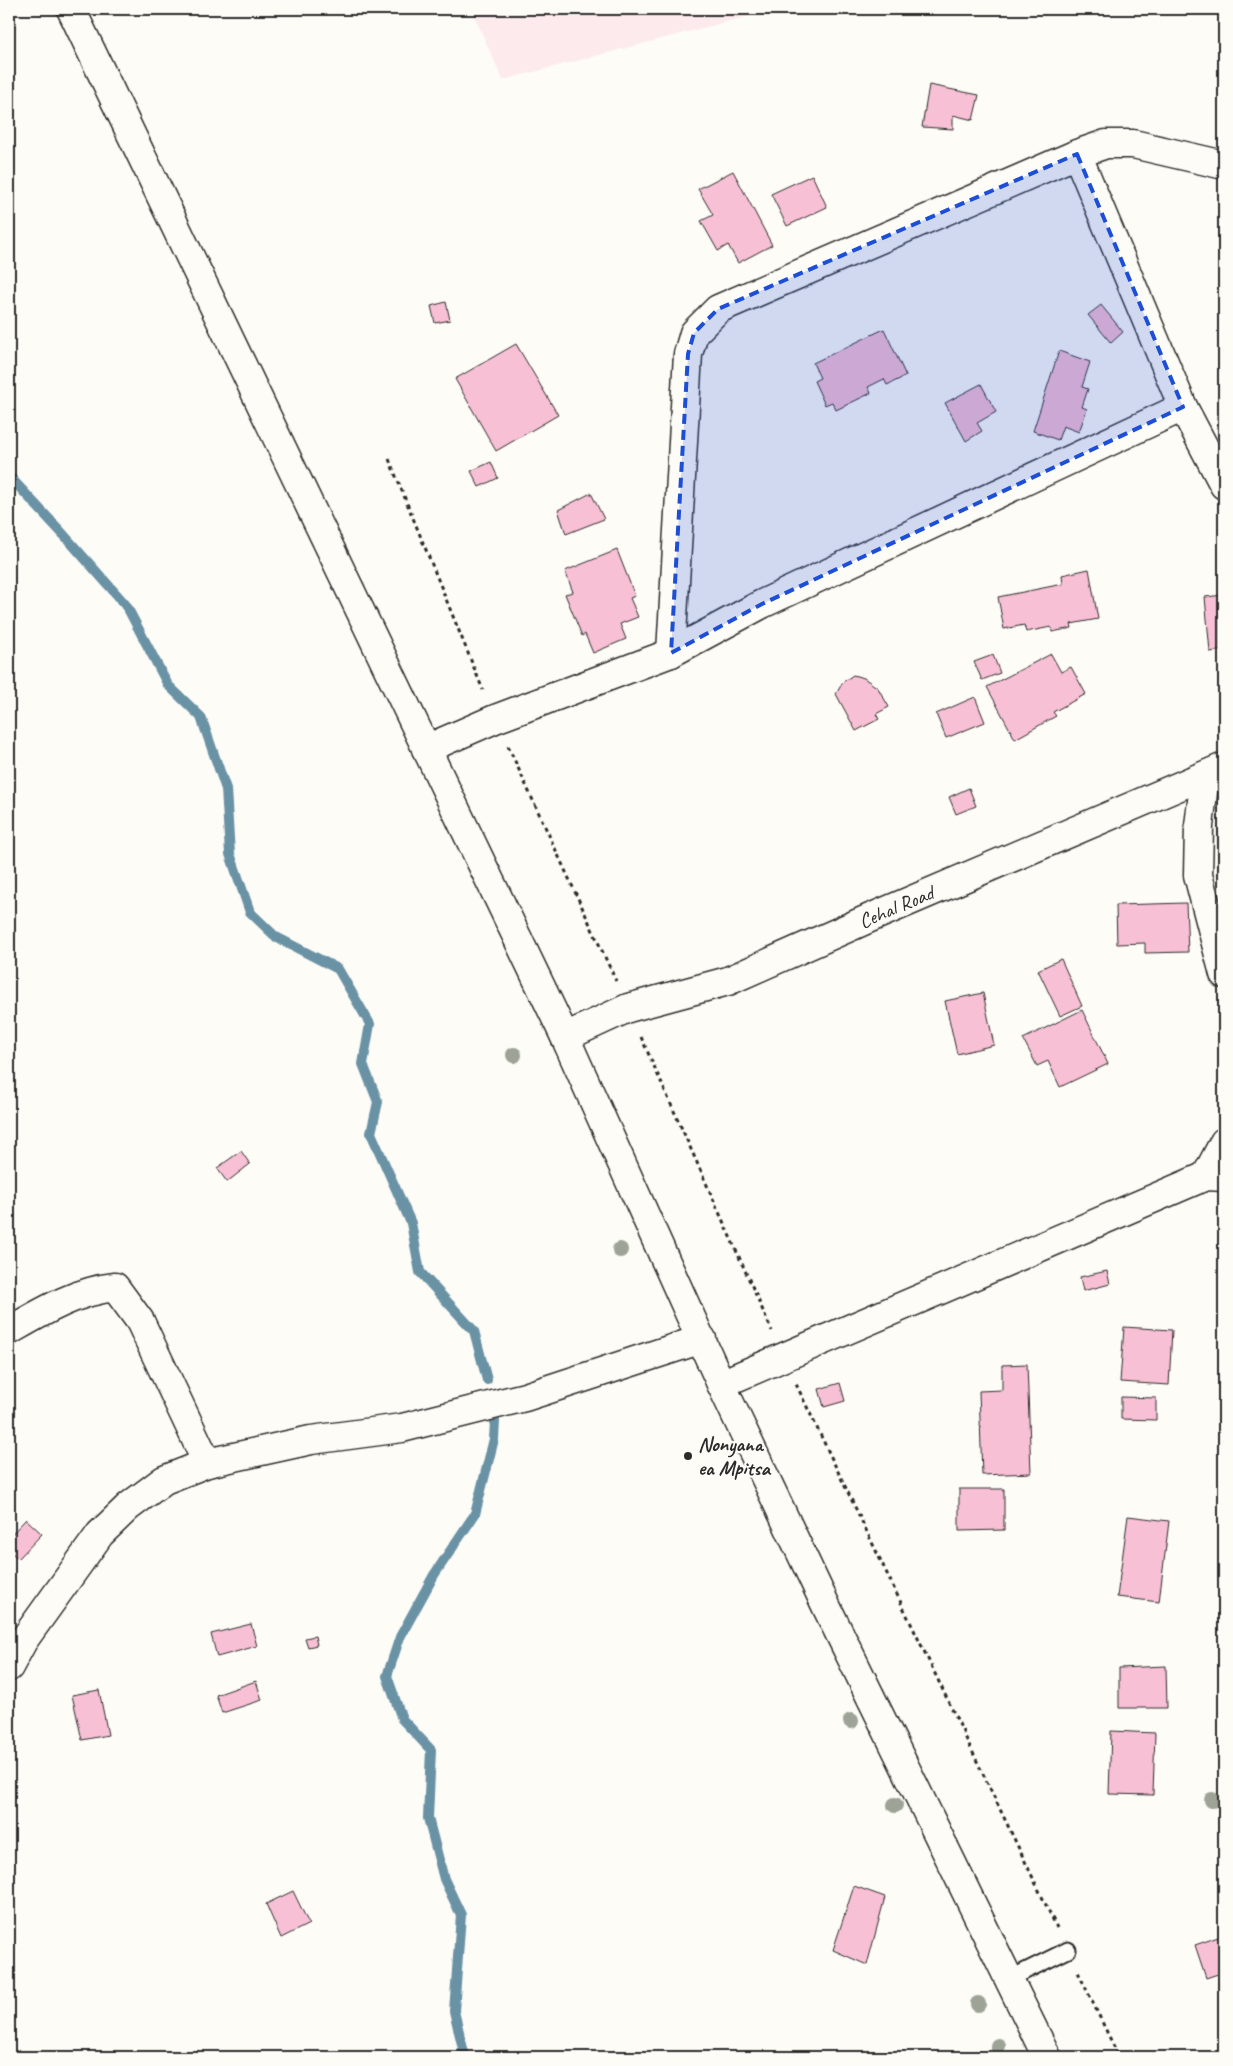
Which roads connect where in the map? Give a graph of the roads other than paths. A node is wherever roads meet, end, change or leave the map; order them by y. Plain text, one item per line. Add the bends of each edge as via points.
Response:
1 (70, 9) edge
2 (1077, 154) junction
3 (1224, 165) edge
4 (1182, 407) junction
5 (1224, 485) edge
6 (671, 653) junction
7 (426, 749) junction
8 (1214, 771) edge
9 (1224, 974) edge
10 (565, 1037) junction
11 (1224, 1142) edge
12 (1215, 1177) edge
13 (9, 1331) edge
14 (702, 1339) junction
15 (721, 1384) junction
16 (207, 1464) junction
17 (9, 1667) edge
18 (1068, 1950) road end
19 (1009, 1979) junction
20 (1047, 2057) edge

1 - 7 street
2 - 3 street via 1106,144 1133,144
2 - 4 street
2 - 6 street via 718,309 694,332 688,354
4 - 5 street
4 - 6 street via 762,604
6 - 7 street via 495,719
7 - 10 street
8 - 9 street via 1199,826 1198,876
8 - 10 street, Cehal Road via 728,982 628,1008
10 - 14 street
11 - 12 street
12 - 15 street
13 - 16 street via 42,1311 94,1289 115,1287 140,1321
14 - 15 street
14 - 16 street via 525,1397 402,1428 311,1440
15 - 19 street
16 - 17 street via 164,1480 128,1507 100,1534 22,1642
18 - 19 lane
19 - 20 street

